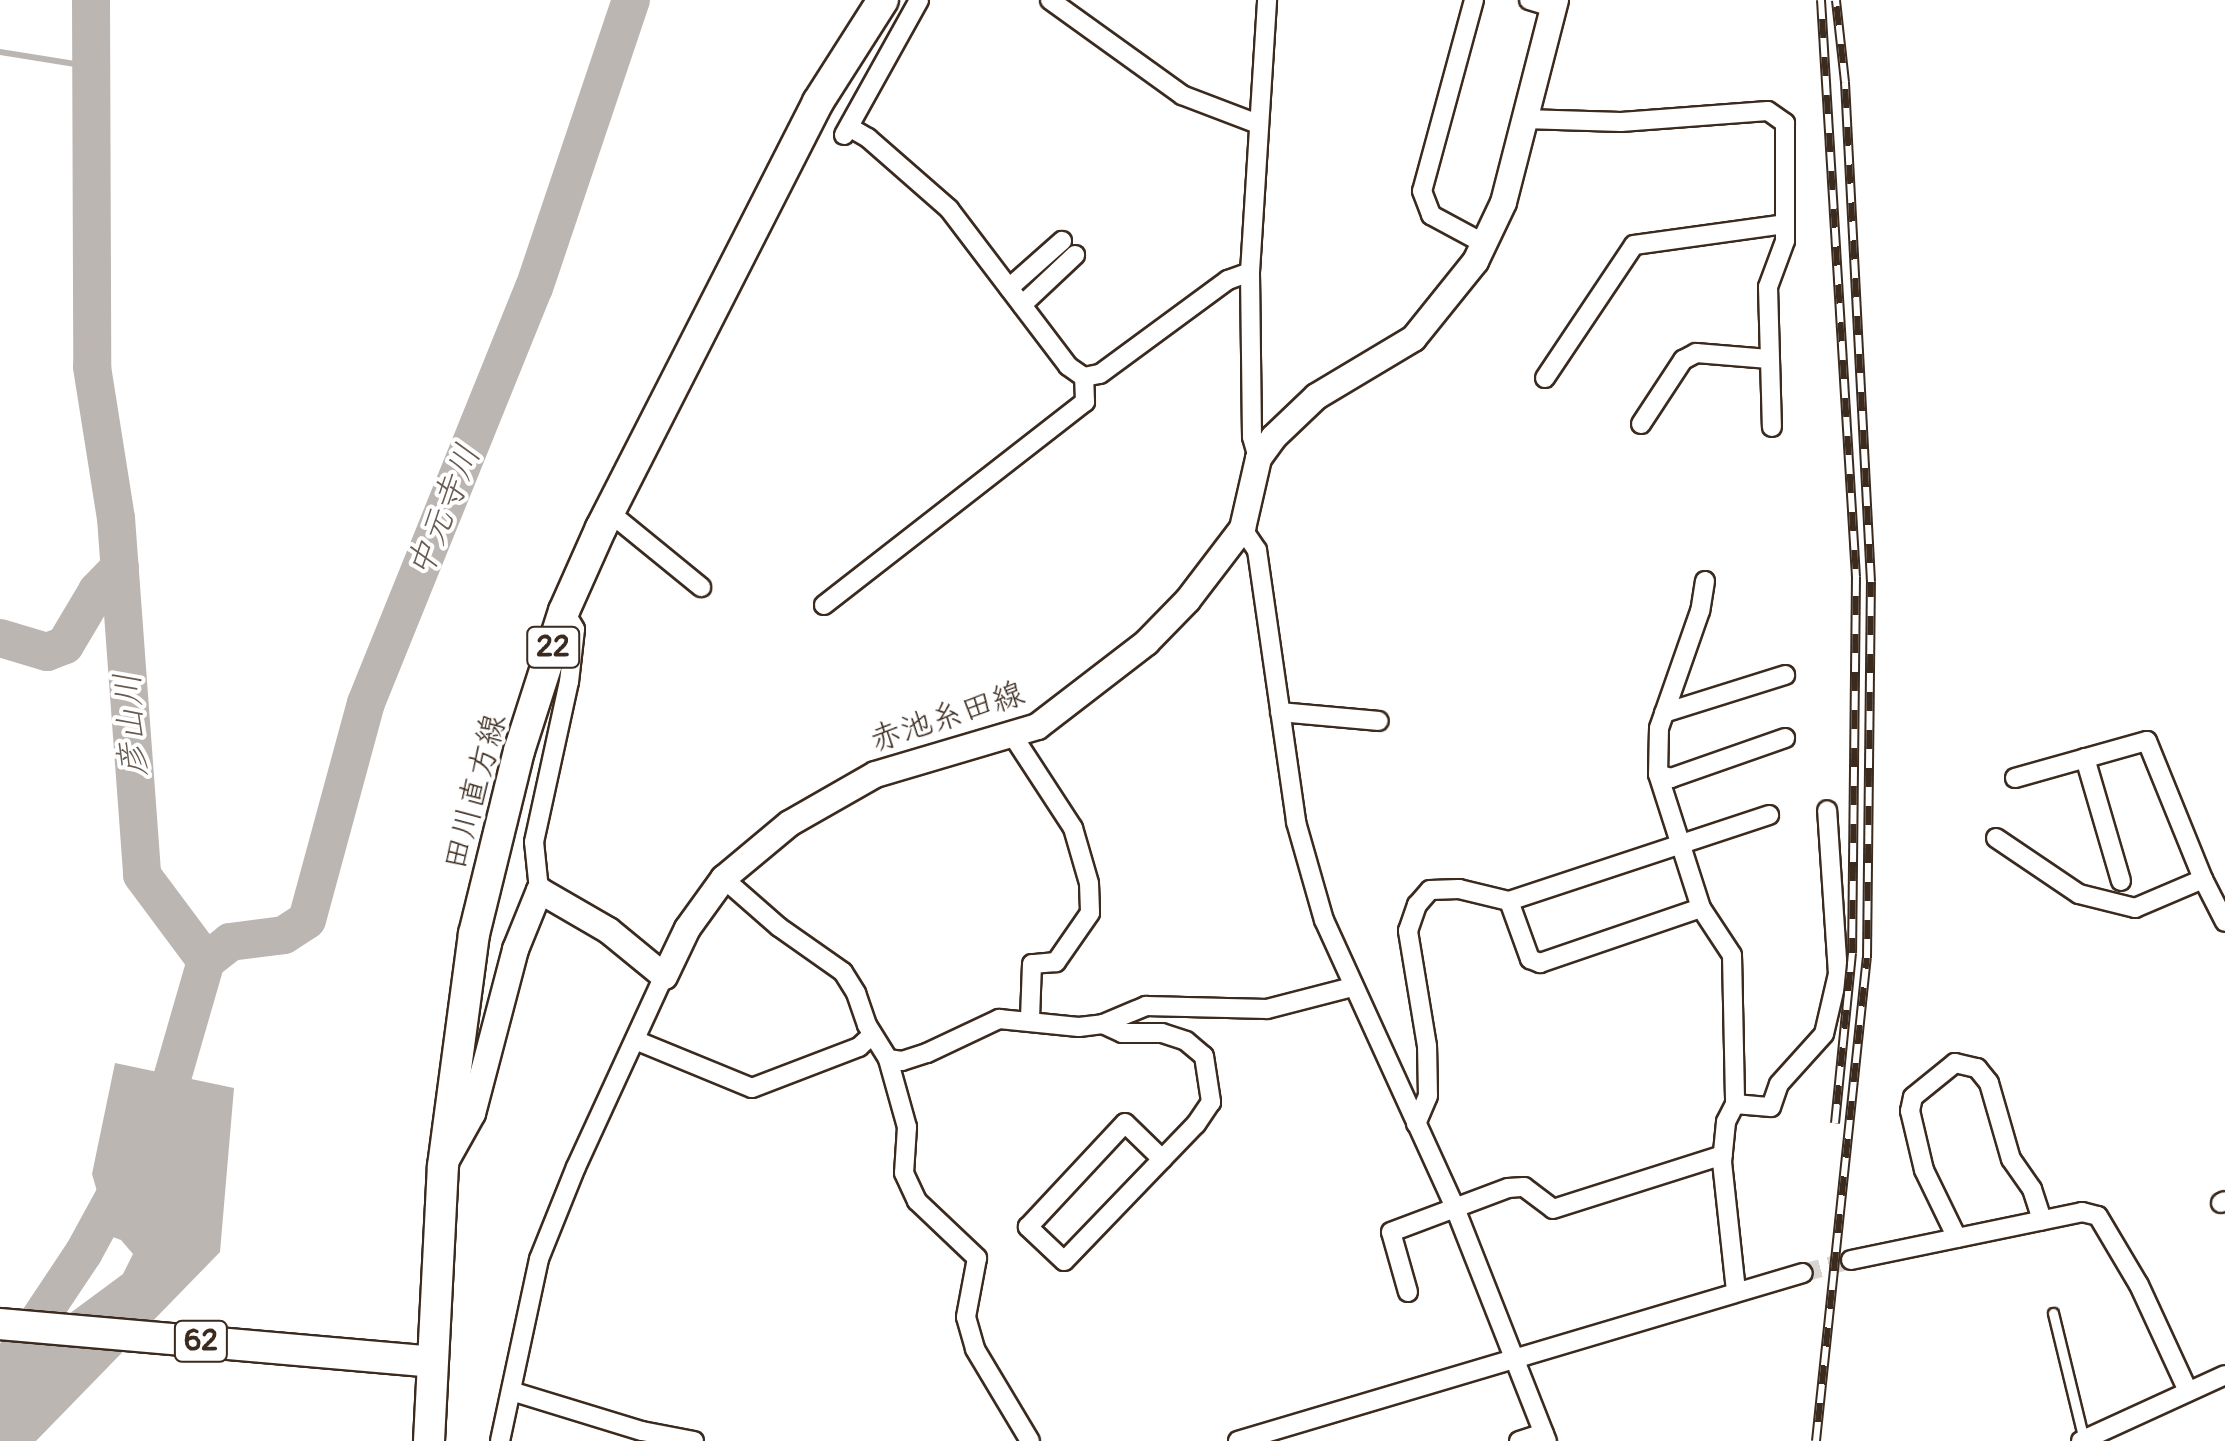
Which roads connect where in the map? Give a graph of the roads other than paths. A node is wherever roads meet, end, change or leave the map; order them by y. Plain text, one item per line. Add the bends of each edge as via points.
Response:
1 (882, 0) edge
2 (919, 0) edge
3 (1050, 0) edge
4 (1267, 0) edge
5 (1474, 0) edge
6 (1545, 2) edge
7 (1524, 119) junction
8 (1258, 124) junction
9 (1785, 224) junction
10 (1483, 243) junction
11 (1250, 272) junction
12 (1009, 288) junction
13 (1022, 305) junction
14 (1770, 359) junction
15 (1084, 376) junction
16 (1545, 378) dead end
17 (1642, 424) dead end
18 (1772, 427) dead end
19 (1258, 458) junction
20 (608, 512) junction
21 (1242, 528) junction
22 (1705, 581) dead end
23 (700, 587) dead end
24 (824, 605) dead end
25 (564, 611) junction
26 (1785, 675) dead end
27 (1280, 712) junction
28 (1664, 713) junction
29 (1379, 721) dead end
30 (1013, 736) junction
31 (1785, 738) dead end
32 (2085, 758) junction
33 (1658, 774) junction
34 (2015, 778) dead end
35 (1827, 810) dead end
36 (1769, 815) dead end
37 (1996, 838) dead end
38 (1680, 847) junction
39 (723, 878) junction
40 (2121, 880) dead end
41 (2203, 880) junction
42 (539, 890) junction
43 (1508, 901) junction
44 (1700, 908) junction
45 (2225, 922) edge
46 (664, 976) junction
47 (1352, 987) junction
48 (1030, 1020) junction
49 (1103, 1024) junction
50 (872, 1035) junction
51 (635, 1040) junction
52 (888, 1059) junction
53 (1736, 1104) junction
54 (1416, 1124) junction
55 (1723, 1155) junction
56 (1162, 1159) junction
57 (442, 1166) junction
58 (1455, 1208) junction
59 (2042, 1220) junction
60 (1957, 1238) junction
61 (1851, 1260) tunnel mouth
62 (1803, 1273) tunnel mouth
63 (1736, 1290) junction
64 (1408, 1292) dead end
65 (2052, 1313) dead end
66 (0, 1324) edge
67 (1515, 1357) junction
68 (416, 1360) junction
69 (2225, 1375) edge
70 (510, 1391) junction
71 (2188, 1391) junction
72 (1545, 1437) edge
73 (2082, 1440) edge
74 (429, 1441) edge
75 (500, 1441) edge
76 (694, 1441) edge
77 (1030, 1441) edge
78 (1238, 1441) edge
79 (1519, 1441) edge

1 - 20 main road, 田川直方線 / 22 via 818,102
2 - 12 street via 846,132 868,138 948,209
3 - 8 street via 1182,95
4 - 8 street
5 - 10 street via 1422,191 1431,215
6 - 7 main road
7 - 9 street via 1621,122 1768,111 1784,123
7 - 10 main road via 1503,202
8 - 11 street
9 - 14 street via 1768,287
9 - 16 street via 1634,245
10 - 19 main road via 1413,338 1316,396
11 - 15 street via 1228,280 1100,374
11 - 19 street via 1252,436
12 - 13 street
12 - 13 street via 1069,248
13 - 15 street via 1068,366
14 - 17 street via 1696,353 1683,360
14 - 18 street
15 - 24 street via 1085,402
19 - 21 main road, 赤池糸田線
20 - 23 street
20 - 25 main road, 田川直方線 / 22
21 - 27 street via 1257,550
21 - 30 main road, 赤池糸田線 via 1188,600 1146,642 1037,726
22 - 28 street
25 - 42 street via 575,629 534,842
25 - 57 main road, 田川直方線 / 22 via 519,751 474,934
26 - 28 street
27 - 29 street
27 - 47 street via 1296,822
28 - 33 street
30 - 39 main road, 赤池糸田線 via 875,774 790,823
30 - 48 street via 1072,828 1089,883 1090,914 1056,962 1032,964
31 - 33 street via 1671,778
32 - 34 street
32 - 40 street
32 - 41 street via 2148,741
33 - 38 street
35 - 53 street via 1838,974 1824,1034 1780,1084 1771,1106
36 - 38 street
37 - 41 street via 2079,894 2135,908
38 - 43 street
38 - 44 street
39 - 46 main road, 赤池糸田線 via 687,928
39 - 50 street via 843,972
41 - 45 street
42 - 46 main road via 608,930
42 - 57 main road via 515,949 472,1113
43 - 44 street via 1530,959 1540,963
43 - 54 street via 1459,889 1430,890 1417,905 1408,931 1427,1046 1428,1096
44 - 53 street via 1732,955
46 - 51 street
47 - 49 street via 1266,1008 1146,1006
47 - 54 street
48 - 49 street via 1048,1026
48 - 52 street via 999,1019 927,1053
49 - 56 street via 1122,1033 1186,1041 1204,1056 1211,1102
50 - 51 street via 859,1047 752,1088
50 - 52 street
51 - 70 street via 539,1259
52 - 77 street via 907,1127 904,1173 917,1200 977,1258 966,1317 974,1349
53 - 55 street via 1726,1122
54 - 58 street
55 - 58 street via 1553,1209 1524,1188
55 - 63 street
56 - 56 street via 1064,1261 1028,1228 1125,1123
57 - 68 main road, 田川直方線 / 22
58 - 64 street via 1391,1232
58 - 67 street
59 - 60 street
59 - 60 street via 2032,1189 2011,1160 1989,1082 1977,1068 1954,1063 1912,1096 1910,1111 1924,1170
59 - 71 street via 2082,1212 2098,1216
60 - 61 street
62 - 63 street
63 - 67 street
65 - 73 lane
66 - 68 main road, 62
67 - 72 street
67 - 78 street
68 - 74 main road, 田川直方線 / 22
69 - 71 street
70 - 75 street
70 - 76 street
71 - 73 street
72 - 79 street

